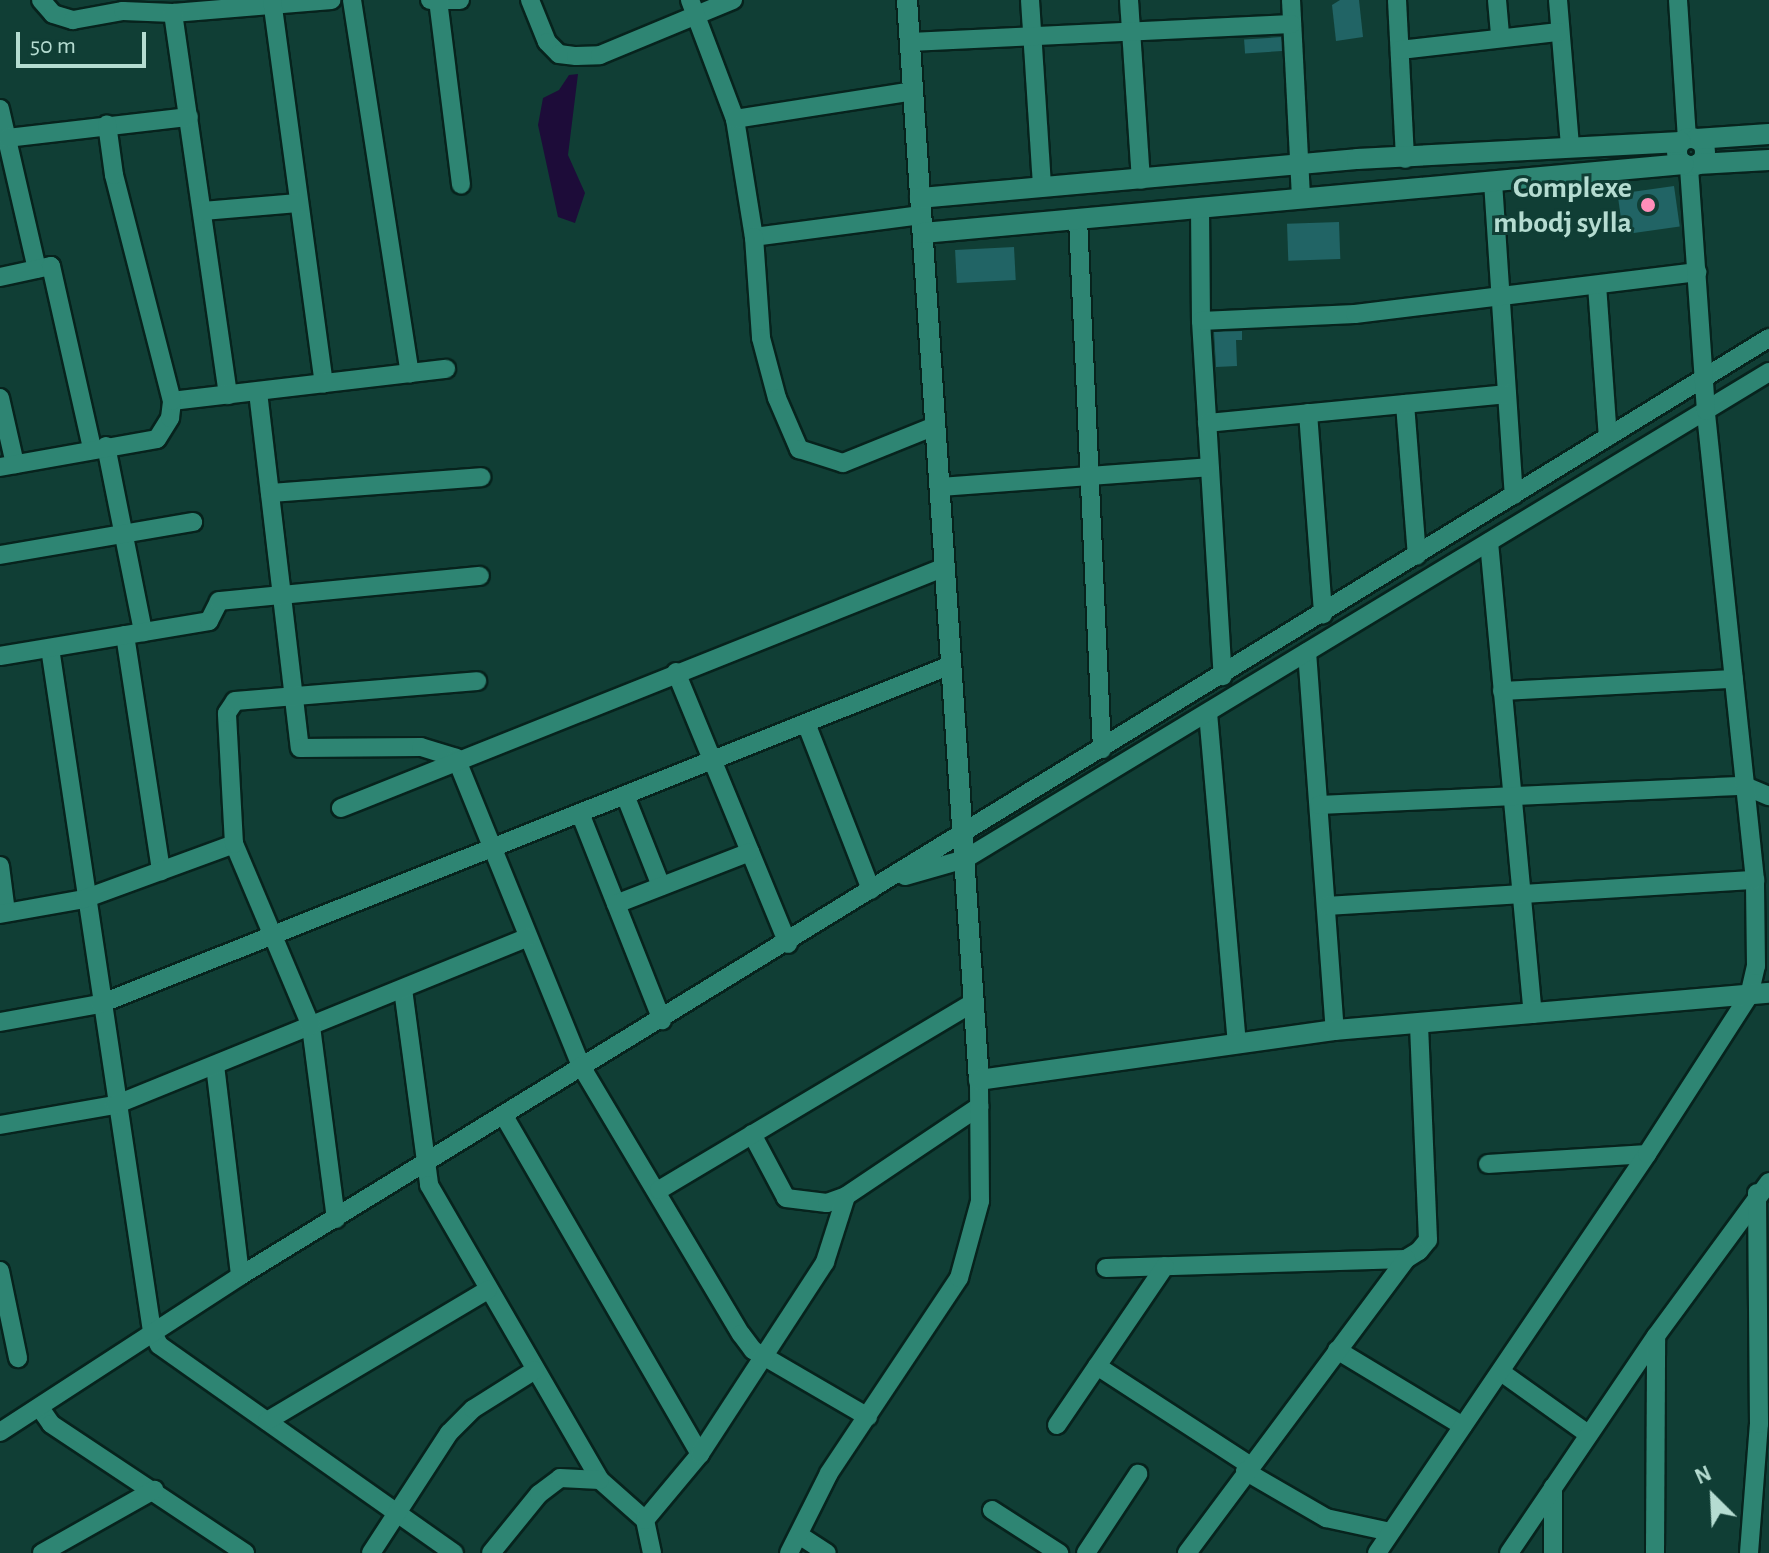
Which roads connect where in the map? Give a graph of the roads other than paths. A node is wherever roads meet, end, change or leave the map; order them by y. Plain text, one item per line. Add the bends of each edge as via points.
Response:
1 (41, 0) edge
2 (331, 0) edge
3 (352, 0) edge
4 (430, 0) edge
5 (438, 0) edge
6 (460, 0) edge
7 (530, 0) edge
8 (733, 0) edge
9 (907, 0) edge
10 (1030, 0) edge
11 (1129, 0) edge
12 (1291, 0) edge
13 (1397, 0) edge
14 (1497, 0) edge
15 (1558, 0) edge
16 (1678, 0) edge
17 (272, 4) edge
18 (693, 8) edge
19 (173, 13) junction
20 (1292, 24) junction
21 (1131, 30) junction
22 (1559, 32) junction
23 (1033, 34) junction
24 (1500, 36) junction
25 (910, 42) junction
26 (1400, 50) junction
27 (913, 91) junction
28 (0, 109) edge
29 (189, 117) junction
30 (735, 119) junction
31 (107, 124) junction
32 (1769, 134) edge
33 (1688, 140) junction
34 (6, 145) edge
35 (1570, 145) junction
36 (1466, 153) junction
37 (1405, 159) junction
38 (1769, 160) edge
39 (1690, 165) junction
40 (1301, 166) junction
41 (1184, 176) junction
42 (1141, 180) junction
43 (1109, 182) junction
44 (1493, 182) junction
45 (461, 185) dead end
46 (1042, 187) junction
47 (1463, 187) junction
48 (1301, 199) junction
49 (298, 203) junction
50 (1193, 209) junction
51 (203, 211) junction
52 (922, 215) junction
53 (1110, 216) junction
54 (1078, 219) junction
55 (754, 237) junction
56 (37, 269) junction
57 (1697, 272) junction
58 (0, 277) edge
59 (1597, 285) junction
60 (1500, 297) junction
61 (1201, 321) junction
62 (1769, 338) edge
63 (446, 369) dead end
64 (1769, 372) edge
65 (410, 374) junction
66 (1704, 377) junction
67 (324, 383) junction
68 (258, 392) junction
69 (1507, 394) junction
70 (228, 395) junction
71 (0, 398) edge
72 (172, 401) junction
73 (1405, 404) junction
74 (1706, 411) junction
75 (1308, 413) junction
76 (1207, 423) junction
77 (935, 426) junction
78 (1608, 437) junction
79 (99, 447) junction
80 (7, 466) edge
81 (1209, 467) junction
82 (1086, 476) junction
83 (481, 477) dead end
84 (939, 487) junction
85 (270, 493) junction
86 (1514, 495) junction
87 (193, 522) dead end
88 (123, 534) junction
89 (1489, 542) junction
90 (0, 555) edge
91 (1417, 556) junction
92 (945, 567) junction
93 (480, 576) dead end
94 (282, 593) junction
95 (1323, 614) junction
96 (134, 633) junction
97 (50, 648) junction
98 (1307, 652) junction
99 (0, 656) edge
100 (951, 665) junction
101 (676, 672) junction
102 (1223, 676) junction
103 (1734, 679) junction
104 (477, 681) dead end
105 (1502, 691) junction
106 (294, 695) junction
107 (1208, 713) junction
108 (806, 723) junction
109 (1102, 749) junction
110 (456, 758) junction
111 (712, 760) junction
112 (1745, 786) junction
113 (625, 795) junction
114 (1511, 795) junction
115 (1769, 796) edge
116 (1319, 805) junction
117 (341, 808) dead end
118 (580, 813) junction
119 (963, 834) junction
120 (234, 844) junction
121 (492, 848) junction
122 (750, 852) junction
123 (965, 859) junction
124 (0, 866) edge
125 (161, 871) junction
126 (1755, 880) junction
127 (661, 886) junction
128 (877, 886) junction
129 (1520, 895) junction
130 (84, 899) junction
131 (616, 904) junction
132 (1327, 906) junction
133 (3, 913) edge
134 (274, 934) junction
135 (527, 938) junction
136 (788, 944) junction
137 (403, 989) junction
138 (1759, 994) edge
139 (974, 1002) junction
140 (100, 1004) junction
141 (1533, 1014) junction
142 (662, 1020) junction
143 (0, 1022) edge
144 (1419, 1024) junction
145 (311, 1026) junction
146 (1335, 1030) junction
147 (1237, 1043) junction
148 (215, 1065) junction
149 (581, 1066) junction
150 (979, 1080) junction
151 (115, 1105) junction
152 (980, 1106) junction
153 (504, 1116) junction
154 (0, 1125) edge
155 (752, 1134) junction
156 (1647, 1154) junction
157 (428, 1162) junction
158 (1488, 1164) dead end
159 (1763, 1187) edge
160 (659, 1190) junction
161 (846, 1196) junction
162 (336, 1219) junction
163 (1406, 1259) junction
164 (1165, 1266) junction
165 (1106, 1268) dead end
166 (0, 1274) edge
167 (240, 1276) junction
168 (488, 1290) junction
169 (152, 1331) junction
170 (1656, 1336) junction
171 (1337, 1350) junction
172 (764, 1356) junction
173 (18, 1358) dead end
174 (1097, 1366) junction
175 (535, 1370) junction
176 (1501, 1372) junction
177 (40, 1408) junction
178 (868, 1417) junction
179 (267, 1421) junction
180 (1057, 1425) dead end
181 (1463, 1426) junction
182 (0, 1432) edge
183 (1588, 1434) junction
184 (700, 1454) junction
185 (1248, 1469) junction
186 (1138, 1474) dead end
187 (600, 1480) junction
188 (1553, 1487) junction
189 (154, 1490) junction
190 (992, 1510) dead end
191 (397, 1514) junction
192 (645, 1520) junction
193 (1390, 1532) junction
194 (799, 1535) junction
195 (74, 1545) edge
196 (42, 1553) edge
197 (243, 1553) edge
198 (371, 1553) edge
199 (454, 1553) edge
200 (491, 1553) edge
201 (652, 1553) edge
202 (789, 1553) edge
203 (827, 1553) edge
204 (1059, 1553) edge
205 (1086, 1553) edge
206 (1187, 1553) edge
207 (1377, 1553) edge
208 (1509, 1553) edge
209 (1553, 1553) edge
210 (1655, 1553) edge
211 (1749, 1553) edge

1 - 19 street via 63,20 123,11
2 - 17 street
3 - 65 street
4 - 5 street
5 - 6 street
5 - 45 street
7 - 18 street via 547,42 567,55 600,55
8 - 18 street
9 - 25 street
10 - 23 street
11 - 21 street
12 - 20 street
13 - 26 street
14 - 24 street
15 - 22 street
16 - 33 street
17 - 19 street
17 - 49 street
18 - 30 street
19 - 29 street
20 - 21 street
20 - 40 street
21 - 23 street
21 - 42 street
22 - 24 street
22 - 35 street
23 - 25 street
23 - 46 street
24 - 26 street
25 - 27 street
26 - 37 street
27 - 30 street
27 - 52 street
28 - 34 street
29 - 31 street
29 - 51 street
30 - 55 street
31 - 34 street
31 - 72 street via 114,175
32 - 33 street
33 - 35 street
33 - 39 street via 1677,154
34 - 56 street
35 - 36 street
36 - 37 street
36 - 47 street
37 - 40 street
38 - 39 street
39 - 44 street
39 - 57 street
40 - 41 street
40 - 48 street
41 - 42 street
41 - 50 street
42 - 43 street
43 - 46 street
43 - 53 street
44 - 47 street
44 - 60 street
46 - 52 street
47 - 48 street
48 - 50 street
49 - 51 street
49 - 67 street
50 - 53 street
50 - 61 street
51 - 70 street
52 - 54 street
52 - 55 street
52 - 77 street
53 - 54 street
54 - 82 street
55 - 77 street via 761,338 793,443 843,463
56 - 58 street
56 - 79 street via 51,266
57 - 59 street
57 - 66 street
59 - 60 street
59 - 78 street
60 - 61 street via 1355,314
60 - 69 street
61 - 76 street
62 - 66 street
63 - 65 street
64 - 74 street
65 - 67 street
66 - 74 street
66 - 78 street
67 - 68 street
68 - 70 street
68 - 85 street
69 - 73 street
69 - 86 street
70 - 72 street
71 - 80 street
72 - 79 street via 170,418 157,439
73 - 75 street
73 - 91 street
74 - 89 street
74 - 103 street
75 - 76 street
75 - 95 street
76 - 81 street
77 - 84 street
78 - 86 street
79 - 80 street
79 - 88 street
81 - 82 street
81 - 102 street
82 - 84 street
82 - 109 street
83 - 85 street
84 - 92 street
85 - 94 street
86 - 91 street
87 - 88 street
88 - 90 street
88 - 96 street
89 - 98 street
89 - 105 street
91 - 95 street
92 - 100 street
92 - 101 street
93 - 94 street
94 - 96 street via 219,601 209,621
94 - 106 street
95 - 102 street
96 - 97 street
96 - 125 street
97 - 99 street
97 - 130 street
98 - 107 street
98 - 116 street
100 - 108 street
100 - 119 street
101 - 110 street
101 - 111 street
102 - 109 street
103 - 105 street
103 - 112 street
104 - 106 street
105 - 114 street
106 - 110 street via 300,748 421,747
106 - 120 street via 235,701 227,713
107 - 123 street
107 - 147 street
108 - 111 street
108 - 128 street
109 - 119 street
110 - 117 street
110 - 121 street
111 - 113 street
111 - 122 street
112 - 114 street
112 - 115 street
112 - 126 street
113 - 118 street
113 - 127 street
114 - 116 street
114 - 129 street
116 - 132 street
118 - 121 street
118 - 131 street
119 - 123 street
119 - 128 street
120 - 125 street
120 - 134 street
121 - 134 street
121 - 135 street
122 - 127 street
122 - 136 street
123 - 128 street
123 - 139 street
124 - 133 street
125 - 130 street
126 - 129 street
126 - 138 street
127 - 131 street
128 - 136 street
129 - 132 street
129 - 141 street
130 - 133 street
130 - 140 street
131 - 142 street
132 - 146 street
134 - 140 street
134 - 145 street
135 - 137 street
135 - 149 street
136 - 142 street
137 - 145 street
137 - 157 street
138 - 141 street
138 - 156 street
139 - 150 street
139 - 155 street
140 - 143 street
140 - 151 street
141 - 144 street
142 - 149 street
144 - 146 street
144 - 163 street via 1428,1240
145 - 148 street
145 - 162 street
146 - 147 street
147 - 150 street
148 - 151 street
148 - 167 street
149 - 153 street
149 - 160 street
150 - 152 street
151 - 154 street
151 - 169 street
152 - 161 street
152 - 178 street via 980,1201 959,1278
153 - 157 street
153 - 184 street
155 - 160 street
155 - 161 street via 786,1198 807,1204
156 - 158 street
156 - 176 street
157 - 162 street
157 - 168 street via 429,1185
159 - 170 street
159 - 211 street via 1759,1424
160 - 172 street via 741,1334
161 - 172 street via 825,1262
162 - 167 street
163 - 164 street
163 - 171 street
164 - 165 street
164 - 174 street
166 - 173 street
167 - 169 street
168 - 175 street
168 - 179 street
169 - 177 street
169 - 179 street via 159,1345
170 - 183 street
170 - 210 street
171 - 181 street
171 - 185 street
172 - 178 street
172 - 184 street
174 - 180 street
174 - 185 street
175 - 187 street
175 - 191 street via 473,1409 449,1433
176 - 181 street
176 - 183 street
177 - 182 street
177 - 189 street via 51,1424
178 - 194 street via 829,1473
179 - 191 street
181 - 193 street
183 - 188 street
184 - 192 street
185 - 193 street via 1326,1518
185 - 206 street
186 - 205 street
187 - 192 street
187 - 200 street via 560,1478 539,1494
188 - 208 street
188 - 209 street
189 - 195 street
189 - 197 street
190 - 204 street
191 - 198 street
191 - 199 street
192 - 201 street
193 - 207 street
194 - 202 street
194 - 203 street
195 - 196 street

